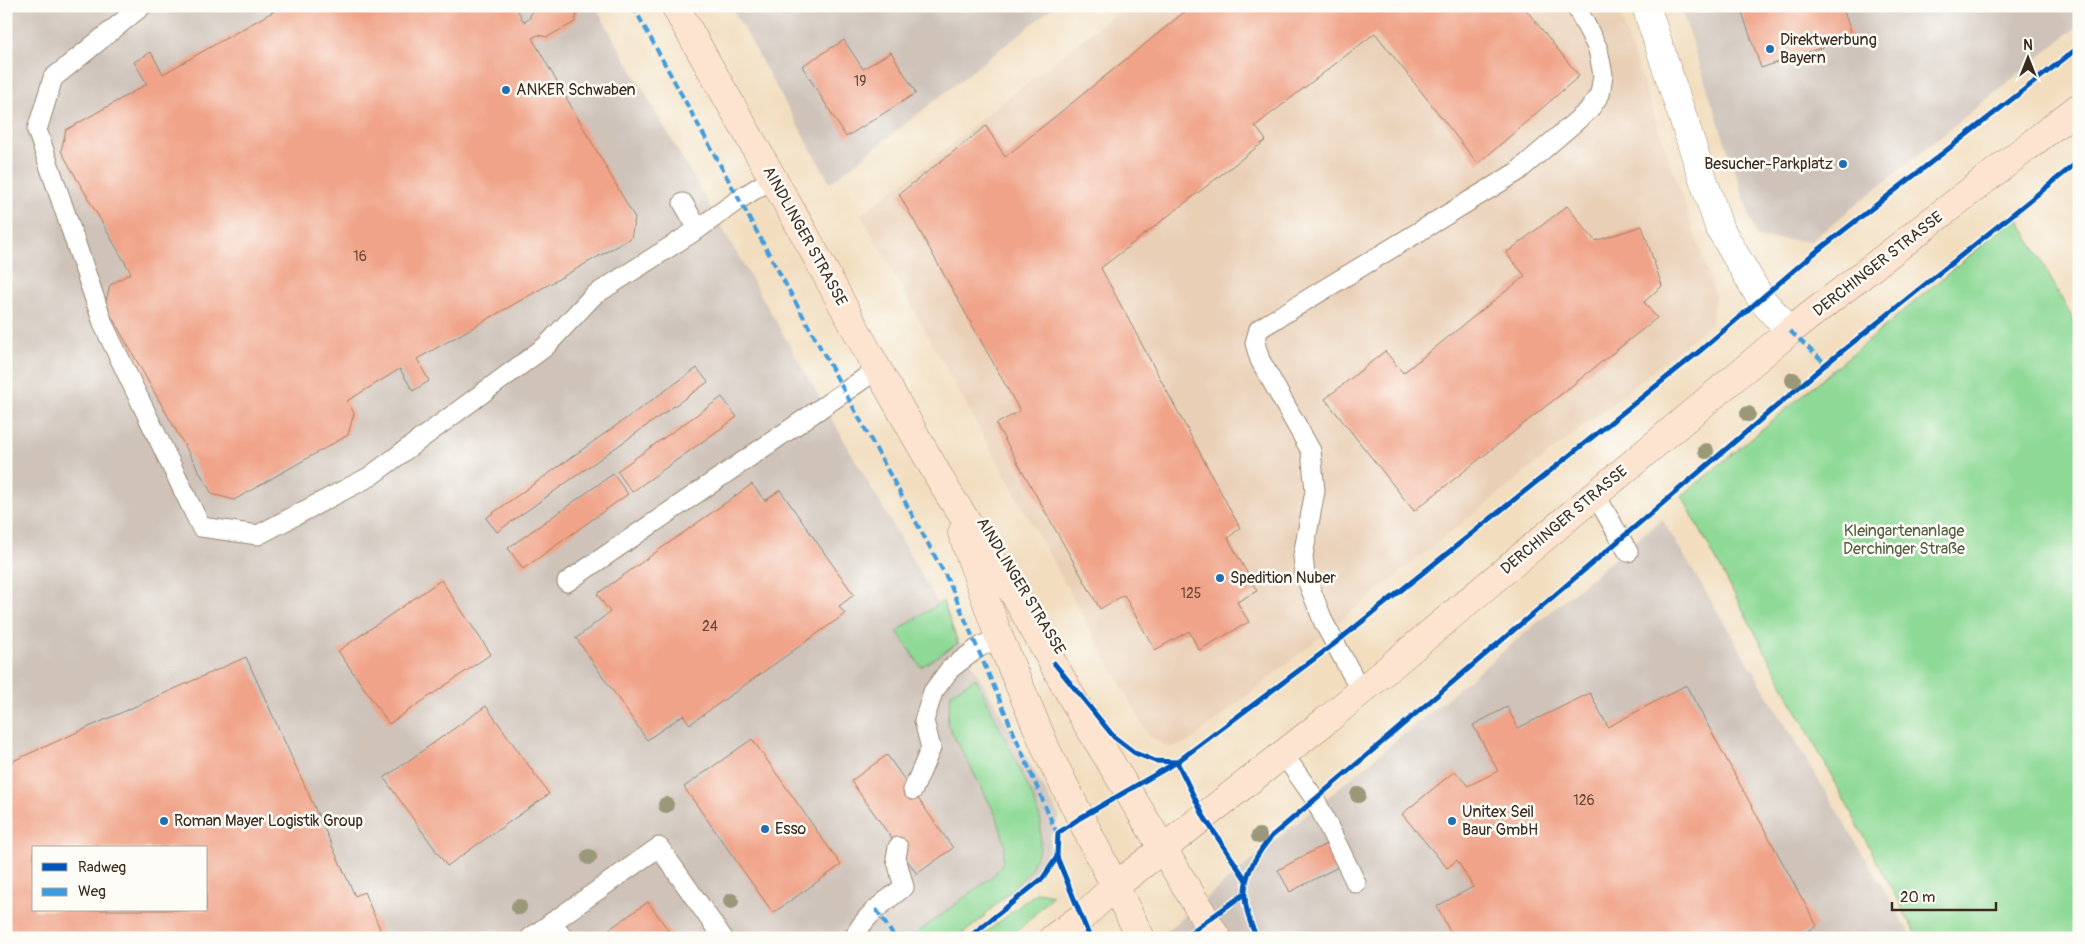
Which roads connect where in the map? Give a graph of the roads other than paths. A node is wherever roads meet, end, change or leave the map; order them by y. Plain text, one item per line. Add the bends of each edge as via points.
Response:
1 (142, 6) edge
2 (675, 6) edge
3 (1576, 6) edge
4 (1646, 6) edge
5 (2079, 107) edge
6 (772, 178) junction
7 (683, 203) dead end
8 (698, 229) junction
9 (1790, 331) junction
10 (878, 369) junction
11 (948, 493) junction
12 (1595, 494) junction
13 (1628, 552) dead end
14 (567, 582) dead end
15 (999, 637) junction
16 (1361, 691) junction
17 (1284, 755) junction
18 (912, 790) dead end
19 (898, 847) dead end
20 (1162, 849) junction
21 (1356, 883) dead end
22 (1114, 887) junction
23 (552, 922) junction
24 (530, 938) edge
25 (563, 938) edge
26 (723, 938) edge
27 (854, 938) edge
28 (1054, 938) edge
29 (1141, 938) edge
30 (1217, 938) edge

1 - 8 lane via 53,78 36,130 104,326 201,527 258,535 369,477 545,347 593,296
2 - 6 main road, AINDLINGER STRASSE
3 - 16 lane via 1598,49 1603,75 1600,94 1589,110 1516,172 1260,329 1255,343 1260,360 1311,451 1315,491 1303,556 1305,575 1324,623
4 - 9 street via 1719,227 1761,299
5 - 9 main road, DERCHINGER STRASSE
6 - 8 lane
6 - 10 main road, AINDLINGER STRASSE
7 - 8 lane
9 - 12 main road, DERCHINGER STRASSE
10 - 11 main road, AINDLINGER STRASSE
10 - 14 lane
11 - 15 main road, AINDLINGER STRASSE
11 - 20 main road, AINDLINGER STRASSE via 1013,592
12 - 13 lane
12 - 16 main road, DERCHINGER STRASSE
15 - 18 lane via 950,669 933,692 924,721 931,748
15 - 22 main road, AINDLINGER STRASSE via 1047,751
16 - 17 main road, DERCHINGER STRASSE
17 - 20 main road, DERCHINGER STRASSE
17 - 21 lane via 1315,799
19 - 27 lane via 896,858 904,887 876,908
20 - 22 main road, DERCHINGER STRASSE
20 - 30 main road, AINDLINGER STRASSE
22 - 28 main road, DERCHINGER STRASSE
22 - 29 main road, AINDLINGER STRASSE
23 - 24 lane
23 - 25 lane
23 - 26 lane via 658,847

